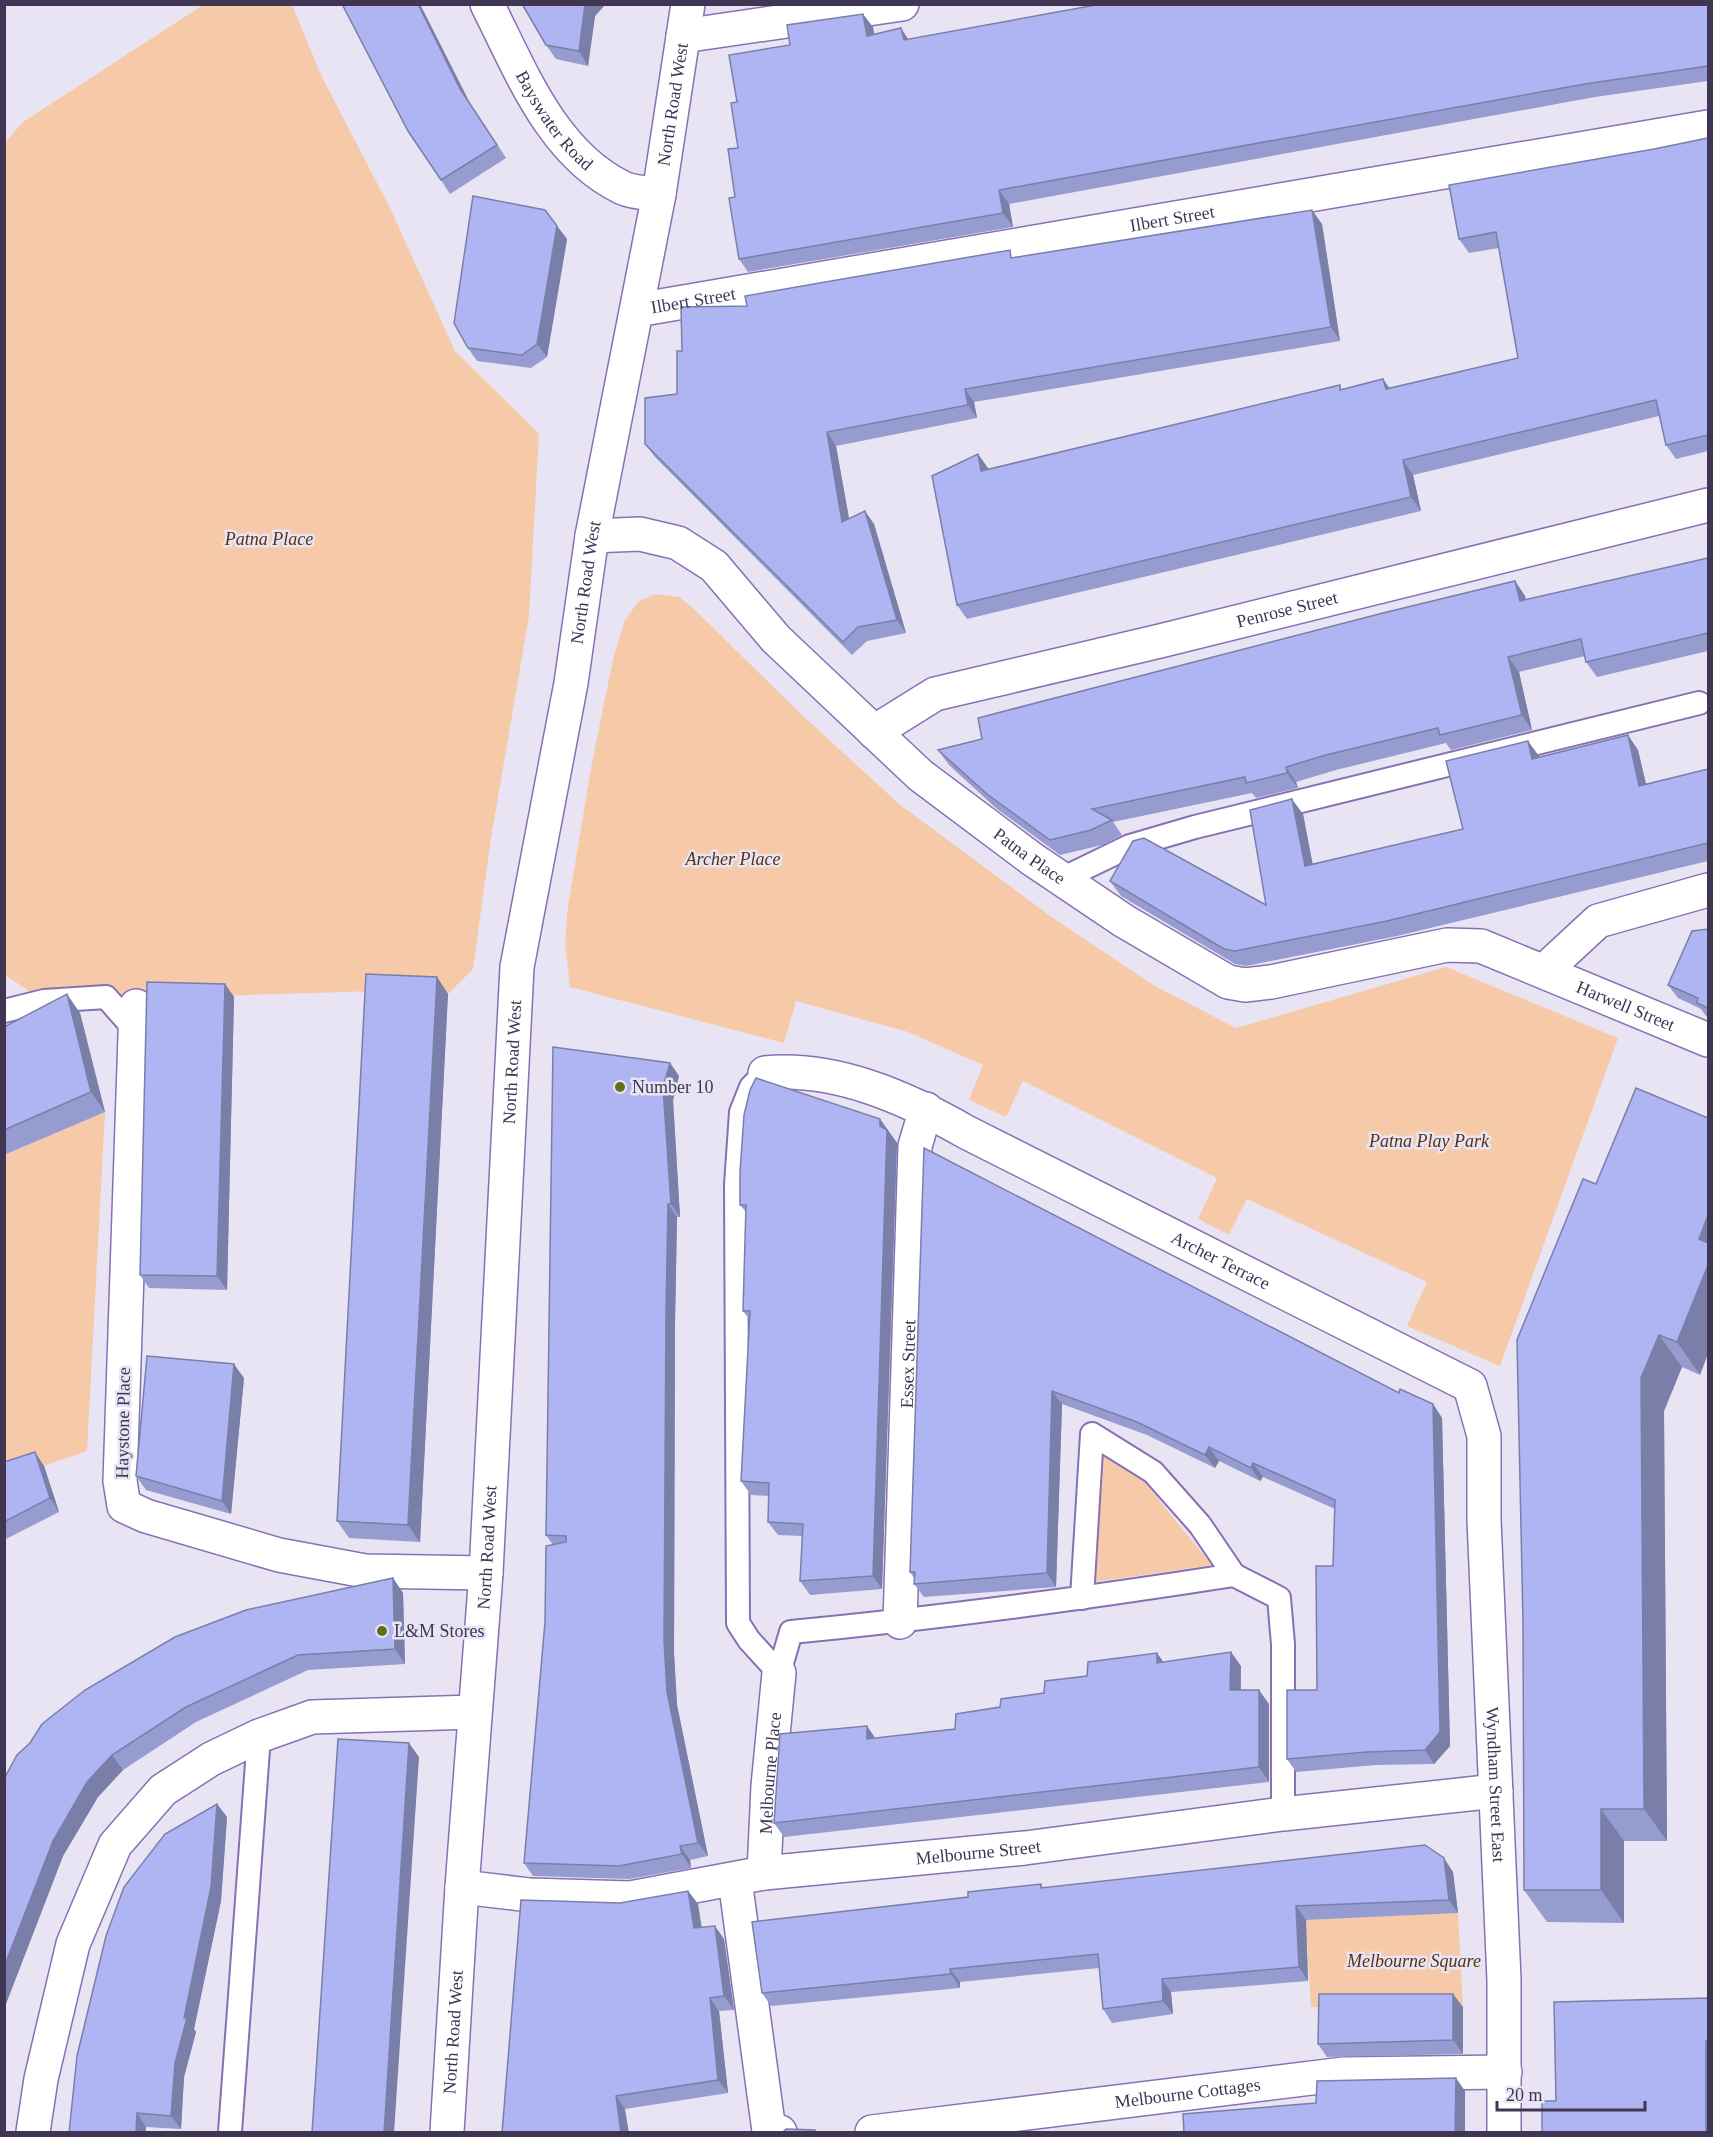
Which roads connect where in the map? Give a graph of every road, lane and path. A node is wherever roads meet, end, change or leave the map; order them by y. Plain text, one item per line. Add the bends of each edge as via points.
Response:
1 (487, 4) edge
2 (688, 4) edge
3 (902, 4) edge
4 (683, 36) junction
5 (1708, 127) edge
6 (659, 194) junction
7 (637, 310) junction
8 (1708, 505) edge
9 (592, 536) junction
10 (1699, 703) dead end
11 (874, 732) junction
12 (1062, 879) junction
13 (1708, 890) edge
14 (1544, 971) junction
15 (4, 1011) edge
16 (136, 1019) joint
17 (1708, 1040) edge
18 (765, 1073) joint
19 (926, 1109) junction
20 (1484, 1436) joint
21 (486, 1573) junction
22 (1234, 1575) junction
23 (1082, 1598) junction
24 (900, 1622) junction
25 (779, 1673) junction
26 (474, 1712) junction
27 (259, 1736) junction
28 (1496, 1791) junction
29 (1283, 1814) junction
30 (749, 1876) junction
31 (462, 1887) junction
32 (1505, 2072) junction
33 (771, 2132) edge
34 (33, 2133) edge
35 (230, 2133) edge
36 (447, 2133) edge
37 (872, 2133) edge
38 (1504, 2133) edge

1 - 6 street, Bayswater Road via 555,130 590,169 626,189
2 - 4 street, North Road West
3 - 4 street
4 - 6 street, North Road West
5 - 7 street, Ilbert Street
6 - 7 street, North Road West
7 - 9 street, North Road West
8 - 11 street, Penrose Street via 1160,642 934,694
9 - 11 street, Patna Place via 640,534 678,543 714,566 776,639
9 - 21 street, North Road West via 571,683 517,967
10 - 12 lane via 1195,827 1130,846
11 - 12 street, Patna Place via 921,775
12 - 14 street, Patna Place via 1210,972 1245,986 1448,945 1481,946
13 - 14 street via 1598,921
14 - 17 street, Harwell Street
15 - 16 lane via 44,1001 106,997
16 - 21 street, Haystone Place via 120,1481 124,1506 279,1555 366,1570
18 - 19 street via 809,1073 894,1096
18 - 25 lane via 751,1087 741,1112 736,1185 738,1623
19 - 20 street, Archer Terrace via 1470,1386
19 - 24 street, Essex Street via 915,1146
20 - 28 street, Wyndham Street East
21 - 26 street, North Road West
22 - 23 lane
22 - 23 lane via 1200,1525 1153,1472 1092,1434
22 - 29 lane via 1279,1598 1283,1644
23 - 24 lane
24 - 25 lane via 791,1632
25 - 30 street, Melbourne Place via 768,1786
26 - 27 street via 312,1717
26 - 31 street, North Road West
27 - 34 street via 211,1759 163,1790 115,1845 73,1944 41,2079
27 - 35 lane
28 - 29 street, Melbourne Street
28 - 32 street, Wyndham Street East
29 - 30 street, Melbourne Street via 1025,1848
30 - 31 street, Melbourne Street via 630,1898 529,1895
30 - 33 street
31 - 36 street, North Road West
32 - 37 street, Melbourne Cottages via 1344,2074
32 - 38 street, Wyndham Street East

